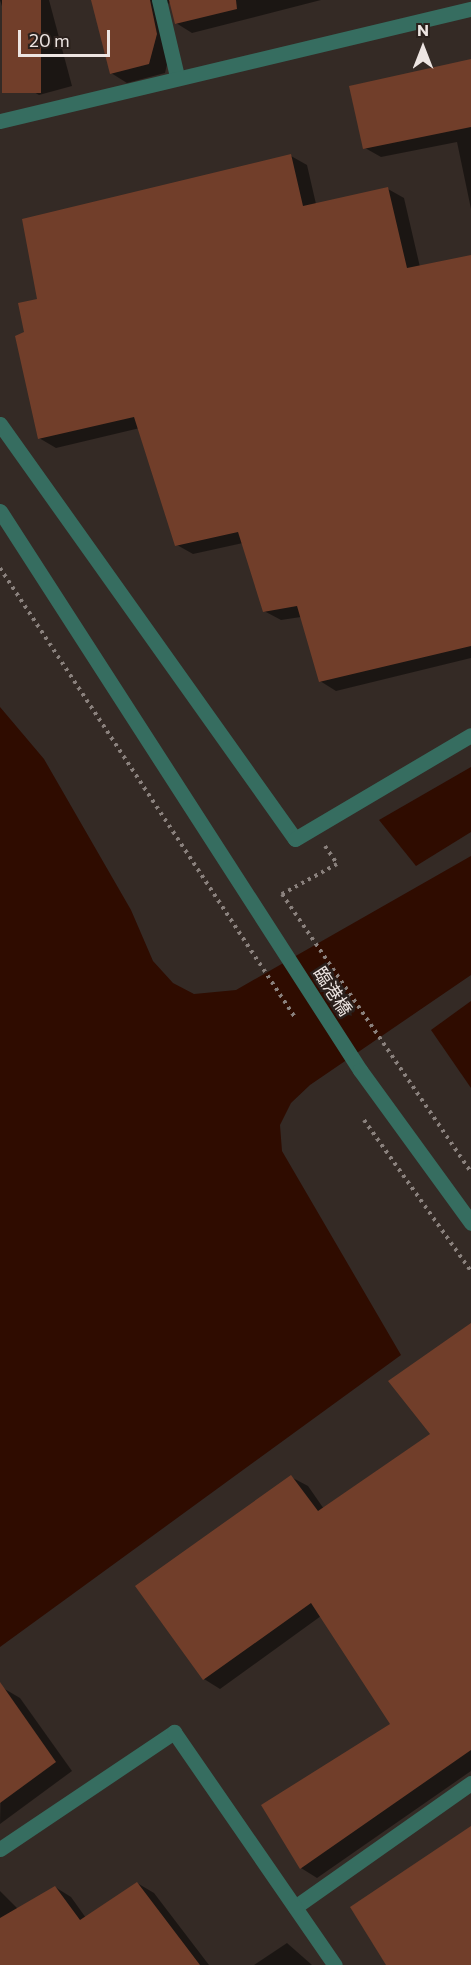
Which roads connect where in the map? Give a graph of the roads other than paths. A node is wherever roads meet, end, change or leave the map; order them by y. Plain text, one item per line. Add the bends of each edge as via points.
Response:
1 (159, 0) edge
2 (471, 9) edge
3 (177, 76) junction
4 (0, 121) edge
5 (0, 424) edge
6 (0, 511) edge
7 (471, 735) edge
8 (471, 1222) edge
9 (471, 1783) edge
10 (0, 1849) edge
11 (295, 1907) junction
12 (336, 1965) edge

1 - 3 street
2 - 3 street
3 - 4 street
5 - 7 street via 295,839
6 - 8 street, 臨港橋 via 360,1070
9 - 11 street
10 - 11 street via 174,1732
11 - 12 street

